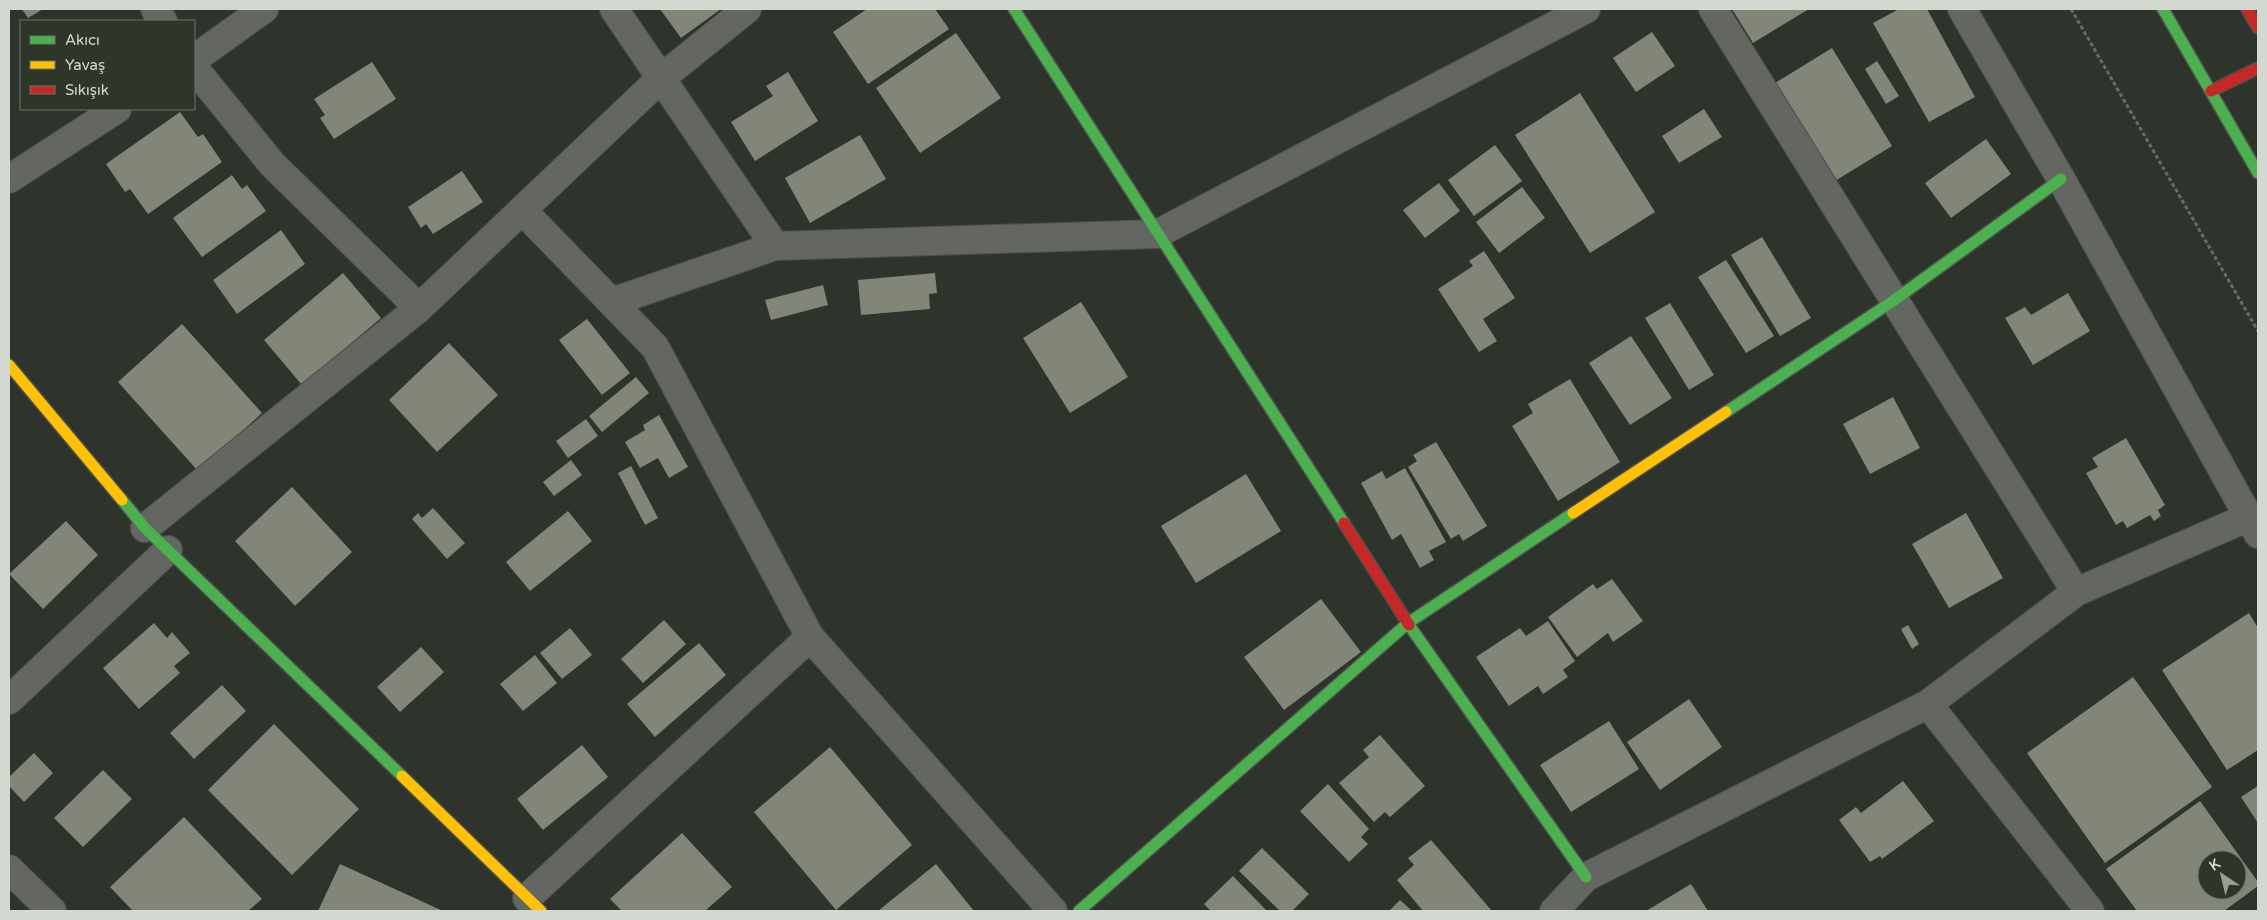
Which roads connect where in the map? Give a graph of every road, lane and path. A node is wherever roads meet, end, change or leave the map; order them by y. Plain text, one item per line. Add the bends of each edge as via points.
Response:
1 (155, 9) edge
2 (264, 9) edge
3 (614, 9) edge
4 (747, 9) edge
5 (1014, 9) edge
6 (1586, 9) edge
7 (1713, 9) edge
8 (1962, 9) edge
9 (2071, 9) edge
10 (2163, 9) edge
11 (2248, 9) edge
12 (162, 20) edge
13 (2258, 28) edge
14 (195, 58) edge
15 (2258, 68) edge
16 (195, 69) edge
17 (660, 79) junction
18 (2211, 91) junction
19 (115, 110) edge
20 (2258, 173) edge
21 (9, 179) edge
22 (2061, 179) junction
23 (522, 210) junction
24 (1157, 234) junction
25 (774, 246) junction
26 (1893, 301) junction
27 (612, 302) junction
28 (419, 308) junction
29 (2258, 331) edge
30 (9, 365) edge
31 (2254, 526) edge
32 (146, 528) junction
33 (168, 550) junction
34 (2076, 592) junction
35 (1408, 623) junction
36 (810, 637) junction
37 (9, 700) edge
38 (1928, 704) junction
39 (9, 869) edge
40 (1586, 877) junction
41 (534, 905) edge
42 (52, 911) edge
43 (1053, 911) edge
44 (1079, 911) edge
45 (1554, 911) edge
46 (2090, 911) edge

1 - 12 street
2 - 14 street
3 - 17 street
4 - 17 street
5 - 24 street
6 - 24 street
7 - 26 street
8 - 22 street
9 - 29 path
10 - 18 street
11 - 13 street
15 - 18 street
16 - 28 street via 272,164
17 - 23 street
17 - 25 street
18 - 20 street
19 - 21 street
22 - 26 street
22 - 31 street
23 - 27 street
23 - 28 street
24 - 25 street
24 - 35 street
25 - 27 street
26 - 34 street
26 - 35 street
27 - 36 street via 656,347
28 - 32 street
30 - 32 street
31 - 34 street
32 - 33 street
33 - 37 street
33 - 41 street
34 - 38 street
35 - 40 street
35 - 44 street
36 - 41 street
36 - 43 street
38 - 40 street
38 - 46 street
39 - 42 street
40 - 45 street

